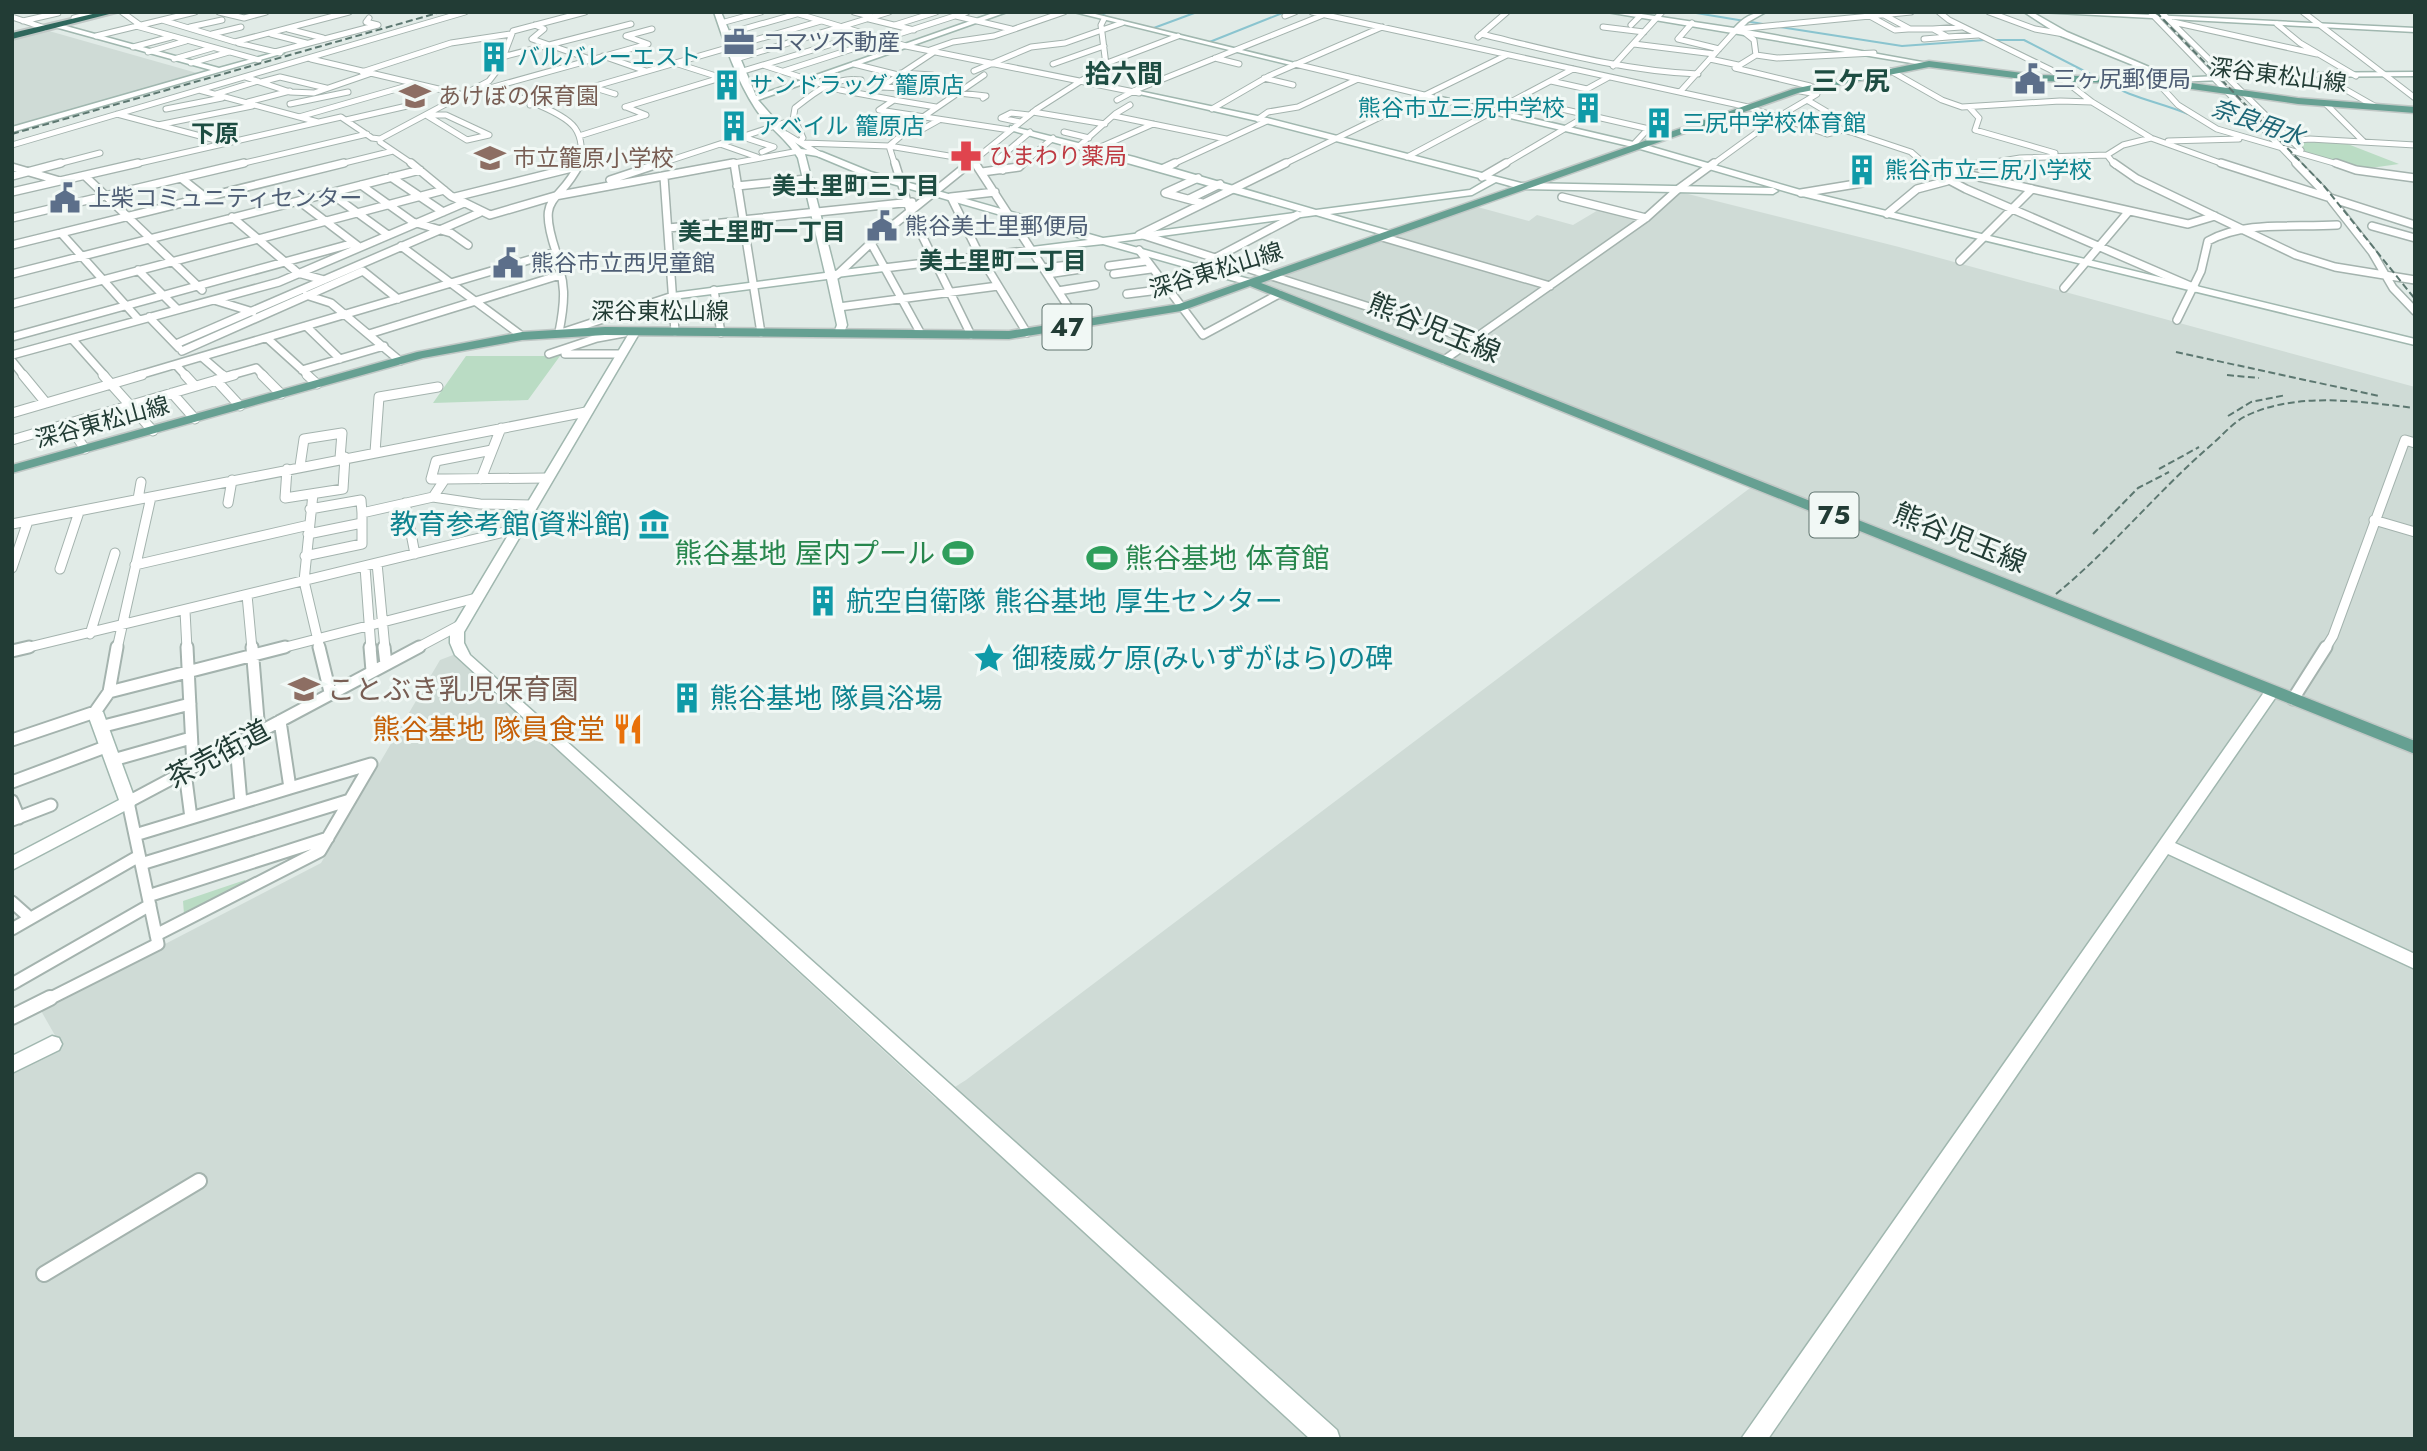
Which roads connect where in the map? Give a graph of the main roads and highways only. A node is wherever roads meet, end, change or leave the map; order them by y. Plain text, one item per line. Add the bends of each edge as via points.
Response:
1 (113, 12) edge
2 (12, 36) edge
3 (2415, 110) edge
4 (1252, 283) junction
5 (12, 469) edge
6 (2415, 748) edge

1 - 2 highway
3 - 4 main road, 深谷東松山線 / 47 via 2326,104 2156,81 2064,79 1929,64 1796,90
4 - 5 main road, 深谷東松山線 / 47 via 1181,307 1027,333 562,332 522,336 400,360
4 - 6 main road, 熊谷児玉線 / 75

